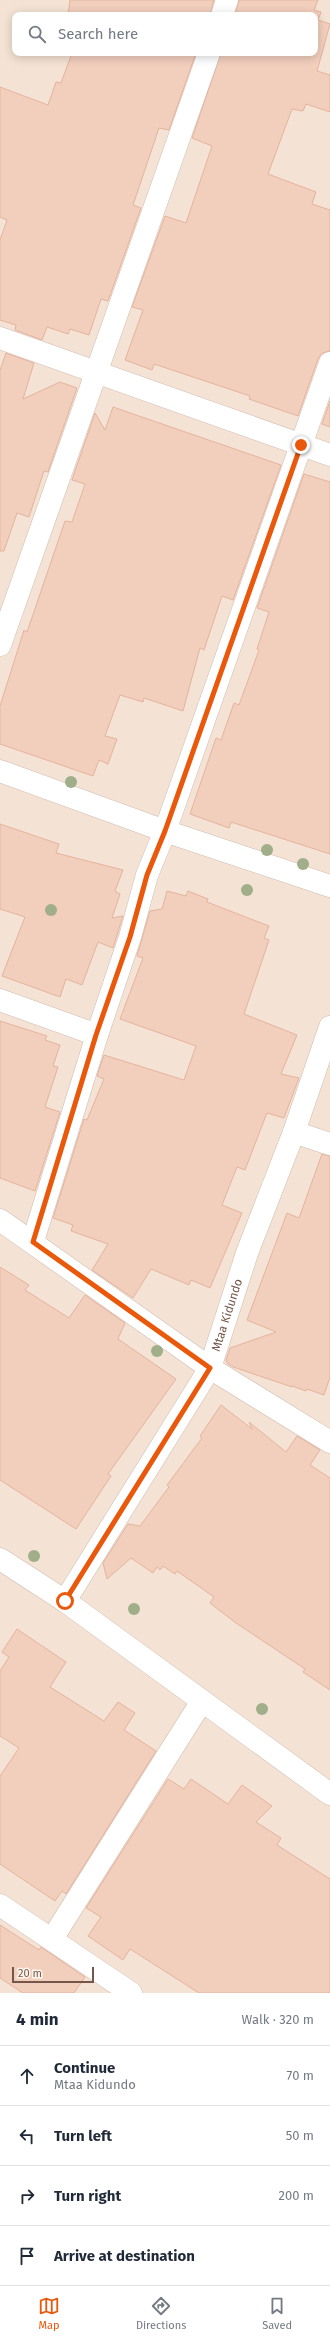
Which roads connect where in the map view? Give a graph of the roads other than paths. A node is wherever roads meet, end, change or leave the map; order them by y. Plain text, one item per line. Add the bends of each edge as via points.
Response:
1 (227, 0) edge
2 (223, 12) edge
3 (208, 56) edge
4 (0, 338) edge
5 (330, 363) edge
6 (96, 372) junction
7 (301, 445) junction
8 (330, 455) edge
9 (0, 645) edge
10 (0, 771) edge
11 (165, 831) junction
12 (330, 886) edge
13 (0, 1000) edge
14 (330, 1027) edge
15 (96, 1035) junction
16 (294, 1132) junction
17 (330, 1144) edge
18 (0, 1220) edge
19 (33, 1242) junction
20 (210, 1368) junction
21 (330, 1442) edge
22 (0, 1560) edge
23 (65, 1601) junction
24 (202, 1701) junction
25 (330, 1794) edge
26 (0, 1905) edge
27 (52, 1939) junction
28 (128, 1992) edge

1 - 2 street
3 - 6 street
4 - 6 street
5 - 7 street
6 - 7 street
6 - 9 street
7 - 8 street
7 - 11 street
10 - 11 street
11 - 12 street
11 - 15 street via 147,875 130,937
13 - 15 street
14 - 16 street, Mtaa Kidundo
15 - 19 street
16 - 17 street
16 - 20 street, Mtaa Kidundo via 247,1253
18 - 19 street
19 - 20 street
20 - 21 street
20 - 23 street, Mtaa Kidundo
22 - 23 street
23 - 24 street
24 - 25 street
24 - 27 street
26 - 27 street
27 - 28 street

